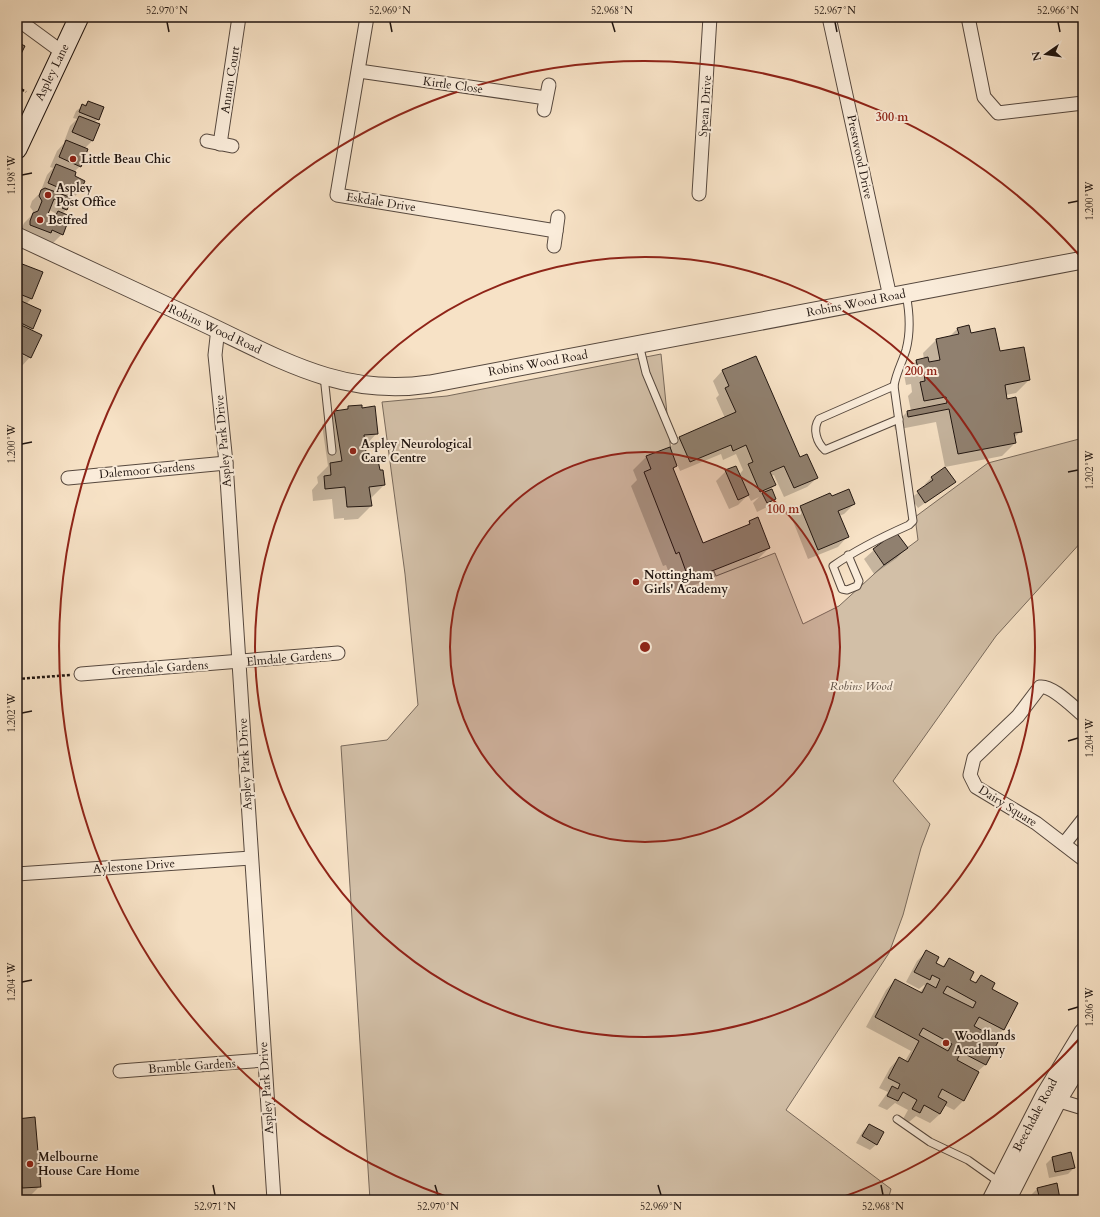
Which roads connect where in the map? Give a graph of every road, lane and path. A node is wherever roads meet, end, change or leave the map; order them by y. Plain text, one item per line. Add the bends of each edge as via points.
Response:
1 (79, 17) edge
2 (239, 17) edge
3 (367, 17) edge
4 (710, 17) edge
5 (829, 17) edge
6 (968, 17) edge
7 (17, 19) edge
8 (62, 52) junction
9 (359, 71) junction
10 (546, 98) dead end
11 (1083, 103) edge
12 (220, 144) dead end
13 (17, 149) edge
14 (699, 194) dead end
15 (558, 217) dead end
16 (556, 231) junction
17 (17, 236) edge
18 (554, 246) dead end
19 (1083, 260) edge
20 (898, 296) junction
21 (222, 331) junction
22 (639, 344) junction
23 (324, 376) junction
24 (894, 386) junction
25 (899, 419) junction
26 (674, 440) dead end
27 (332, 452) dead end
28 (226, 463) junction
29 (68, 478) dead end
30 (848, 555) junction
31 (338, 653) dead end
32 (239, 662) junction
33 (81, 674) joint
34 (17, 678) edge
35 (1083, 715) edge
36 (1083, 820) edge
37 (1064, 844) junction
38 (251, 858) junction
39 (1083, 859) edge
40 (17, 874) edge
41 (1083, 1032) edge
42 (1083, 1059) edge
43 (264, 1060) junction
44 (120, 1071) dead end
45 (1051, 1098) junction
46 (1083, 1108) edge
47 (897, 1118) dead end
48 (1000, 1182) junction
49 (274, 1200) edge
50 (991, 1200) edge
51 (1007, 1200) edge

1 - 8 main road, Aspley Lane
2 - 12 street, Annan Court
3 - 9 street, Eskdale Drive
4 - 14 street, Spean Drive
5 - 20 street, Prestwood Drive
6 - 11 street via 984,97 998,112
7 - 8 street
8 - 13 main road, Aspley Lane
9 - 10 street, Kirtle Close
9 - 16 street, Eskdale Drive via 337,195
15 - 16 street
16 - 18 street
17 - 21 street, Robins Wood Road
19 - 20 street, Robins Wood Road
20 - 22 street, Robins Wood Road
20 - 24 lane via 910,316 909,335
21 - 23 street, Robins Wood Road via 276,358
21 - 28 street, Aspley Park Drive via 217,337 215,356
22 - 23 street, Robins Wood Road via 410,387 351,384
22 - 26 lane via 646,373
23 - 27 lane
24 - 25 lane
24 - 25 lane via 819,419 815,430 820,446 825,450
25 - 30 lane via 913,521
28 - 29 street, Dalemoor Gardens
28 - 32 street, Aspley Park Drive
30 - 30 lane via 833,566 842,589 847,590 857,586 859,581
31 - 32 street, Elmdale Gardens
32 - 33 street, Greendale Gardens
32 - 38 street, Aspley Park Drive
33 - 34 path
35 - 37 street, Dairy Square via 1051,689 1040,687 1018,716 974,758 970,775 976,787 1036,823
36 - 37 street
37 - 39 street, Dairy Square
38 - 40 street, Aylestone Drive
38 - 43 street, Aspley Park Drive
41 - 45 street, Beechdale Road
42 - 45 street, Beechdale Road
43 - 44 street, Bramble Gardens
43 - 49 street, Aspley Park Drive
45 - 46 street
45 - 48 street, Beechdale Road
45 - 51 street, Beechdale Road
47 - 48 lane via 930,1142 968,1160
48 - 50 street, Beechdale Road

